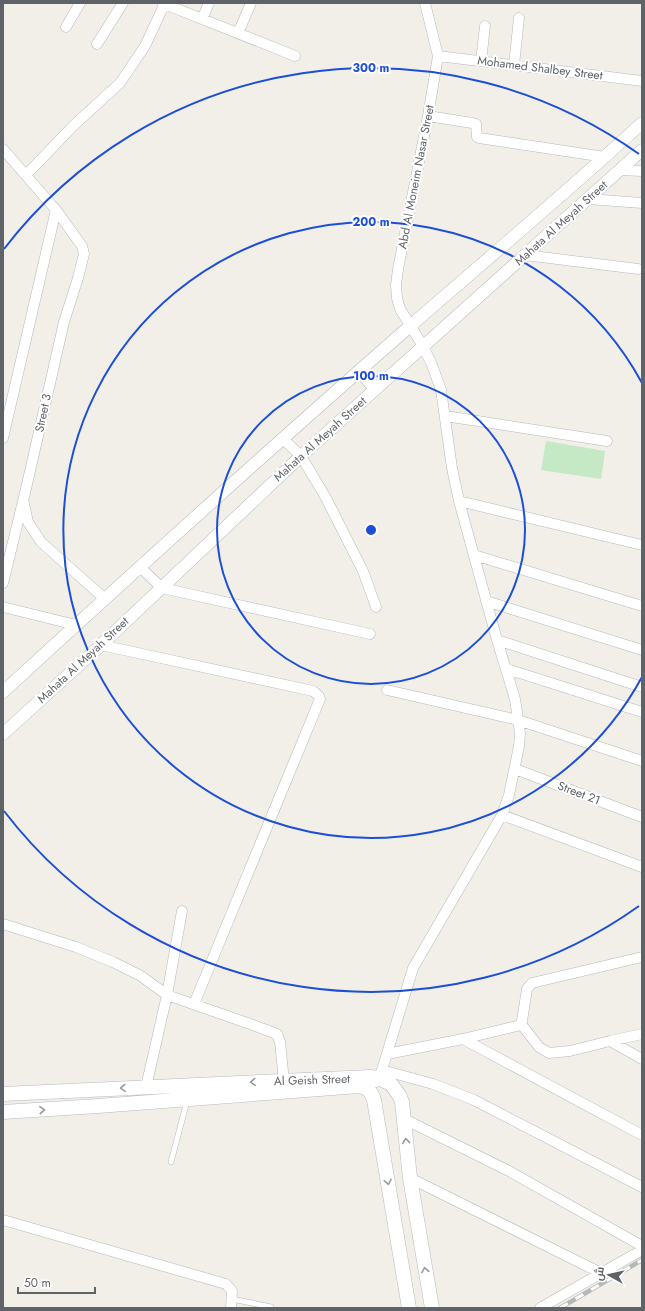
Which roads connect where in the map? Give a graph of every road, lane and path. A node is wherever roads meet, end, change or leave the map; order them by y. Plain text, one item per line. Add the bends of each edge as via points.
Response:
1 (80, 3) edge
2 (123, 3) edge
3 (164, 3) edge
4 (209, 3) edge
5 (251, 3) edge
6 (425, 3) edge
7 (519, 18) dead end
8 (202, 19) junction
9 (485, 26) dead end
10 (66, 27) dead end
11 (238, 33) junction
12 (96, 44) dead end
13 (295, 56) dead end
14 (438, 56) junction
15 (481, 61) junction
16 (514, 65) junction
17 (642, 81) edge
18 (428, 116) junction
19 (642, 123) edge
20 (3, 149) edge
21 (642, 150) edge
22 (605, 157) junction
23 (620, 170) junction
24 (642, 171) edge
25 (26, 175) junction
26 (588, 199) junction
27 (642, 203) edge
28 (56, 210) junction
29 (525, 255) junction
30 (638, 270) dead end
31 (410, 326) junction
32 (423, 346) junction
33 (360, 370) junction
34 (375, 389) junction
35 (445, 416) junction
36 (3, 438) edge
37 (282, 439) junction
38 (607, 441) dead end
39 (301, 456) junction
40 (25, 493) junction
41 (459, 501) junction
42 (642, 545) edge
43 (474, 555) junction
44 (140, 567) junction
45 (3, 583) edge
46 (162, 588) junction
47 (105, 599) junction
48 (486, 601) junction
49 (642, 606) edge
50 (3, 607) edge
51 (376, 607) dead end
52 (76, 625) junction
53 (370, 634) dead end
54 (497, 640) junction
55 (101, 645) junction
56 (642, 650) edge
57 (507, 669) junction
58 (642, 687) edge
59 (387, 690) dead end
60 (3, 692) edge
61 (642, 712) edge
62 (518, 720) junction
63 (3, 734) edge
64 (642, 762) edge
65 (515, 769) junction
66 (502, 815) junction
67 (642, 817) edge
68 (642, 867) edge
69 (182, 911) dead end
70 (4, 928) edge
71 (642, 958) edge
72 (167, 995) junction
73 (194, 1004) junction
74 (521, 1024) junction
75 (642, 1034) edge
76 (463, 1039) junction
77 (610, 1040) junction
78 (387, 1054) junction
79 (642, 1059) edge
80 (380, 1074) junction
81 (284, 1081) junction
82 (146, 1087) junction
83 (96, 1089) junction
84 (371, 1091) junction
85 (3, 1094) edge
86 (187, 1100) junction
87 (98, 1106) junction
88 (3, 1112) edge
89 (404, 1119) junction
90 (642, 1135) edge
91 (171, 1162) dead end
92 (410, 1178) junction
93 (642, 1187) edge
94 (3, 1220) edge
95 (642, 1246) edge
96 (642, 1250) edge
97 (601, 1273) junction
98 (232, 1304) edge
99 (271, 1307) edge
100 (409, 1308) edge
101 (432, 1308) edge
102 (540, 1308) edge

1 - 10 street
2 - 12 street
3 - 8 street
3 - 25 street via 145,46 120,83 72,126
4 - 8 street
5 - 11 street
6 - 14 street, Abd Al Moneim Nasar Street
7 - 16 street
8 - 11 street
9 - 15 street
11 - 13 street
14 - 15 street, Mohamed Shalbey Street
14 - 18 street, Abd Al Moneim Nasar Street
15 - 16 street, Mohamed Shalbey Street
16 - 17 street, Mohamed Shalbey Street
18 - 22 street via 476,124 476,135 479,138
18 - 31 street, Abd Al Moneim Nasar Street via 396,285 400,310
19 - 22 street, Mahata Al Meyah Street
20 - 25 street
21 - 23 street, Mahata Al Meyah Street
22 - 31 street, Mahata Al Meyah Street
23 - 24 street
23 - 26 street, Mahata Al Meyah Street
25 - 28 street
26 - 27 street
26 - 29 street, Mahata Al Meyah Street
28 - 36 street
28 - 40 street, Street 3 via 82,246 84,254 64,322
29 - 30 street
29 - 32 street, Mahata Al Meyah Street
31 - 32 street, Abd Al Moneim Nasar Street
31 - 33 street, Mahata Al Meyah Street
32 - 34 street, Mahata Al Meyah Street
32 - 35 street, Abd Al Moneim Nasar Street via 437,379
33 - 34 street
33 - 37 street, Mahata Al Meyah Street
34 - 39 street, Mahata Al Meyah Street
35 - 38 street
35 - 41 street, Abd Al Moneim Nasar Street
37 - 39 street
37 - 44 street, Mahata Al Meyah Street
39 - 46 street, Mahata Al Meyah Street
39 - 51 street via 326,498 363,571
40 - 45 street, Street 3
40 - 47 street via 24,507 28,522 41,542
41 - 42 street
41 - 43 street, Abd Al Moneim Nasar Street
43 - 48 street, Abd Al Moneim Nasar Street
43 - 49 street
44 - 46 street
44 - 47 street, Mahata Al Meyah Street
46 - 53 street
46 - 55 street, Mahata Al Meyah Street
47 - 52 street, Mahata Al Meyah Street
48 - 54 street, Abd Al Moneim Nasar Street
48 - 56 street
50 - 52 street
52 - 60 street, Mahata Al Meyah Street
54 - 57 street, Abd Al Moneim Nasar Street
54 - 58 street
55 - 63 street, Mahata Al Meyah Street
55 - 73 street via 313,691 319,696 320,700 311,725
57 - 61 street
57 - 62 street, Abd Al Moneim Nasar Street
59 - 62 street
62 - 64 street
62 - 65 street, Abd Al Moneim Nasar Street via 519,746
65 - 66 street, Abd Al Moneim Nasar Street
65 - 67 street, Street 21
66 - 68 street
66 - 78 street, Abd Al Moneim Nasar Street via 413,968
69 - 72 street
70 - 72 street via 76,947 113,962 141,976
71 - 74 street via 532,983 527,989
72 - 73 street
72 - 82 street
73 - 81 street via 278,1035
74 - 76 street
74 - 77 street via 539,1047 549,1053 570,1051
75 - 77 street
76 - 78 street
76 - 90 street
77 - 79 street
78 - 80 street, Abd Al Moneim Nasar Street
80 - 81 main road, Al Geish Street via 370,1077
80 - 84 street, Abd Al Moneim Nasar Street
80 - 89 main road via 399,1095
80 - 93 street via 433,1084 474,1100
81 -> 82 main road, Al Geish Street
82 -> 83 main road, Al Geish Street
83 - 85 main road, Al Geish Street
83 - 87 main road
84 - 86 main road, Al Geish Street via 358,1086
84 -> 100 main road
86 - 87 main road, Al Geish Street
86 - 91 lane
88 -> 87 main road, Al Geish Street
92 -> 89 main road
89 - 95 street via 509,1171
92 - 97 street
101 -> 92 main road
94 - 98 street via 226,1284 232,1291
96 - 97 street
97 - 102 street
98 - 99 lane

